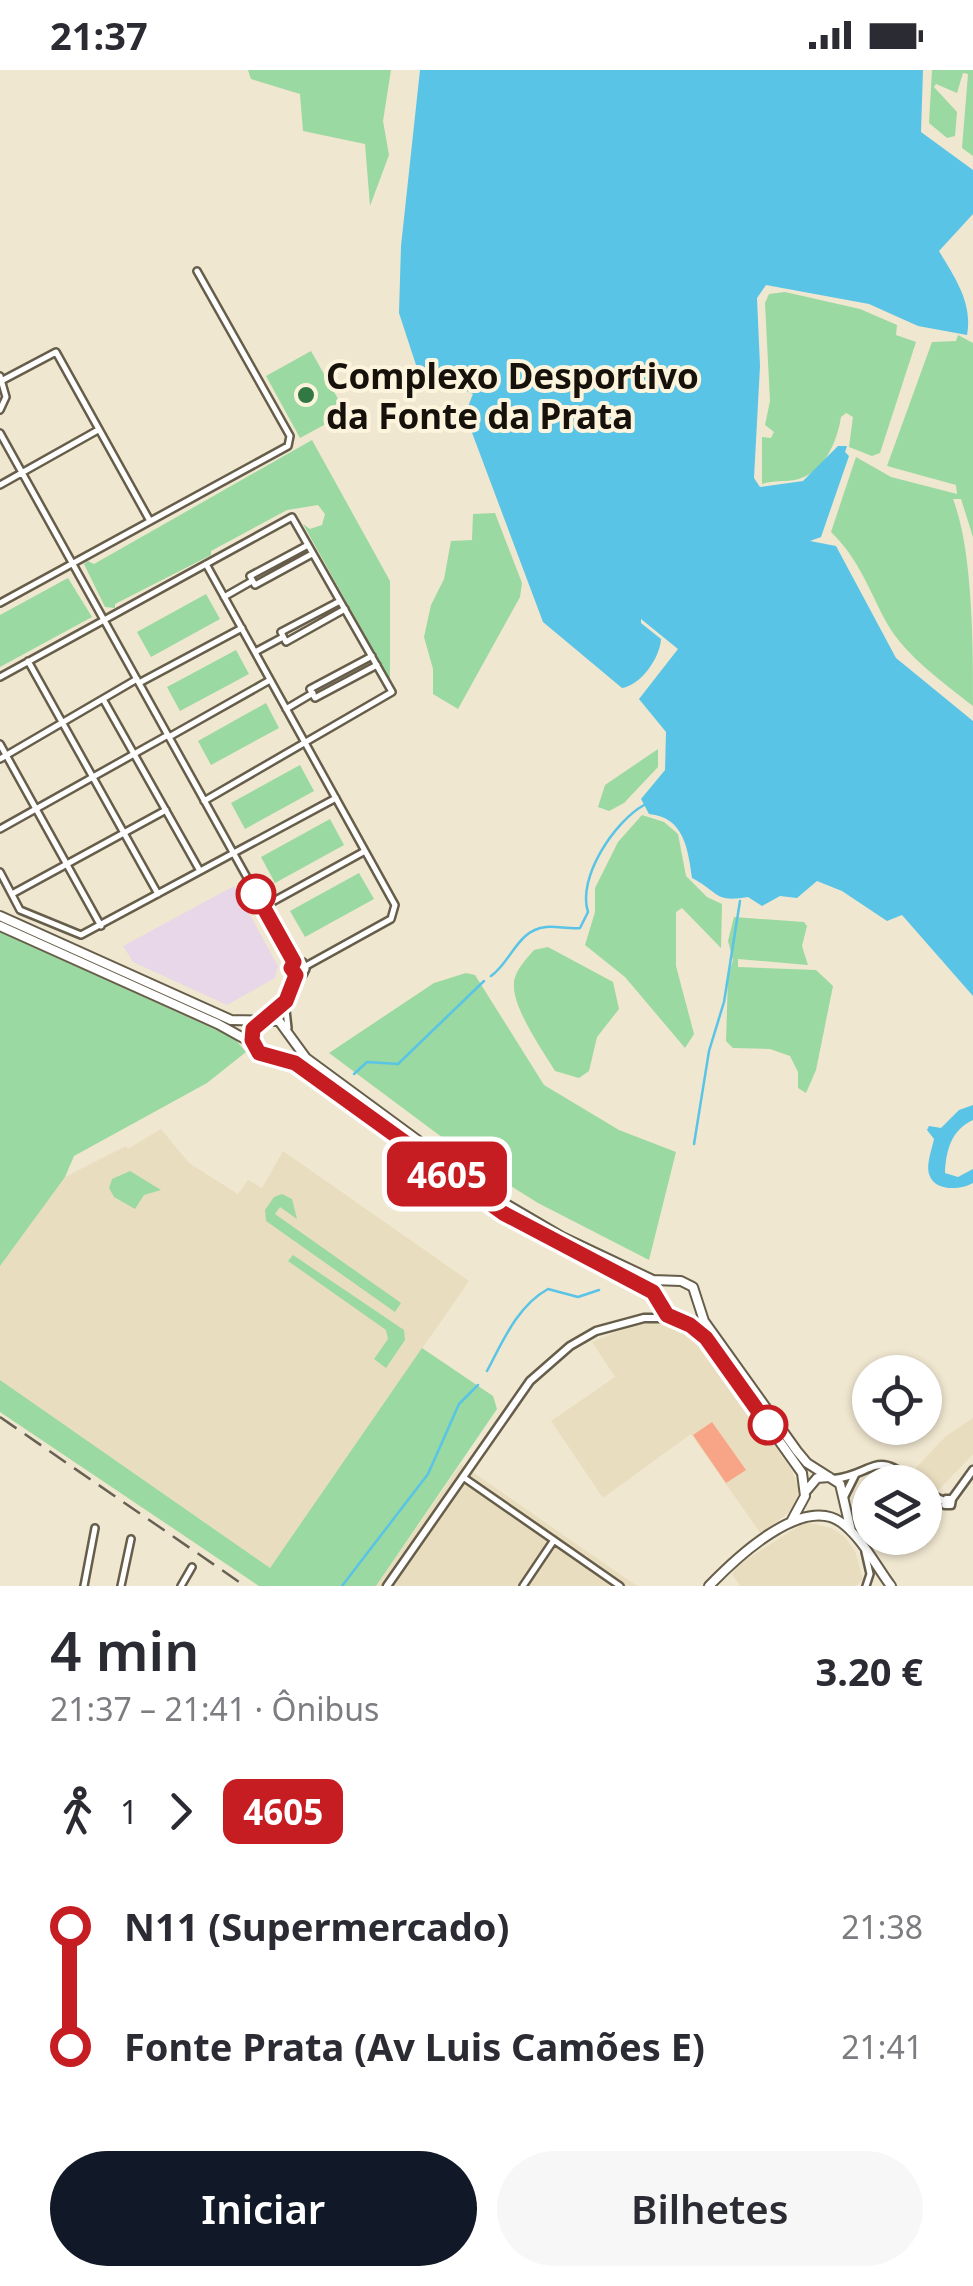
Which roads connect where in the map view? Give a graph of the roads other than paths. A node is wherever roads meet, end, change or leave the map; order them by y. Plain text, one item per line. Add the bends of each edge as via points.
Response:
1 (196, 270) dead end
2 (2, 378) edge
3 (0, 410) edge
4 (99, 430) junction
5 (0, 433) edge
6 (22, 472) junction
7 (0, 484) edge
8 (150, 521) junction
9 (308, 546) junction
10 (313, 554) junction
11 (72, 564) junction
12 (206, 564) junction
13 (252, 580) junction
14 (224, 597) junction
15 (340, 601) junction
16 (0, 604) edge
17 (345, 609) junction
18 (104, 620) junction
19 (242, 628) junction
20 (283, 637) junction
21 (255, 652) junction
22 (372, 656) junction
23 (28, 661) junction
24 (377, 665) junction
25 (0, 677) edge
26 (270, 680) junction
27 (138, 681) junction
28 (313, 693) junction
29 (103, 699) junction
30 (286, 709) junction
31 (62, 723) junction
32 (168, 736) junction
33 (304, 742) junction
34 (0, 744) edge
35 (134, 754) junction
36 (3, 758) edge
37 (93, 778) junction
38 (336, 798) junction
39 (204, 800) junction
40 (36, 810) junction
41 (166, 810) junction
42 (0, 830) edge
43 (124, 833) junction
44 (365, 851) junction
45 (234, 854) junction
46 (67, 866) junction
47 (200, 870) junction
48 (0, 872) edge
49 (12, 894) junction
50 (158, 894) junction
51 (263, 907) junction
52 (0, 916) edge
53 (0, 926) edge
54 (100, 926) junction
55 (294, 962) junction
56 (306, 966) junction
57 (296, 975) junction
58 (286, 1001) junction
59 (264, 1020) junction
60 (288, 1032) junction
61 (253, 1046) junction
62 (276, 1056) junction
63 (675, 1282) junction
64 (660, 1300) junction
65 (698, 1304) junction
66 (644, 1318) junction
67 (675, 1318) junction
68 (973, 1470) edge
69 (852, 1475) edge
70 (463, 1477) junction
71 (832, 1478) junction
72 (852, 1483) edge
73 (806, 1493) junction
74 (942, 1498) edge
75 (844, 1501) junction
76 (823, 1515) junction
77 (792, 1520) junction
78 (95, 1528) dead end
79 (851, 1531) joint
80 (131, 1540) dead end
81 (554, 1540) junction
82 (865, 1555) edge
83 (868, 1555) edge
84 (192, 1568) dead end
85 (389, 1585) edge
86 (84, 1586) edge
87 (121, 1586) edge
88 (182, 1586) edge
89 (523, 1586) edge
90 (620, 1586) edge
91 (709, 1586) edge
92 (866, 1586) edge
93 (891, 1586) edge

1 - 8 street via 290,442
2 - 3 street via 6,397
2 - 4 street via 56,352
4 - 6 street
4 - 8 street
5 - 6 street
6 - 7 street
6 - 11 street
8 - 11 street
9 - 10 street
9 - 12 street via 292,517
9 - 13 street
10 - 13 street via 255,586
10 - 15 street
11 - 16 street
11 - 18 street
12 - 14 street
12 - 18 street
13 - 14 street
14 - 19 street
15 - 17 street
15 - 20 street via 281,632
17 - 20 street via 286,642
17 - 22 street
18 - 23 street
18 - 27 street
19 - 21 street
19 - 27 street
20 - 21 street
21 - 26 street
22 - 24 street
22 - 28 street
23 - 25 street
23 - 31 street
24 - 28 street via 315,698
24 - 33 street via 392,692
26 - 30 street
26 - 32 street
27 - 29 street
27 - 32 street
28 - 30 street
29 - 31 street
29 - 35 street
30 - 33 street
31 - 36 street
31 - 37 street
32 - 35 street
32 - 39 street
33 - 38 street
33 - 39 street
34 - 36 street
35 - 37 street
35 - 41 street
36 - 40 street
37 - 40 street
37 - 43 street
38 - 44 street
38 - 45 street
39 - 45 street
40 - 42 street
40 - 46 street
41 - 43 street
41 - 47 street
43 - 46 street
43 - 50 street
44 - 51 street
44 - 56 street via 395,905 391,920
45 - 47 street
45 - 51 street
46 - 49 street
46 - 54 street
47 - 50 street
48 - 49 street
49 - 54 street via 20,910 74,934
50 - 54 street
51 - 55 street
52 - 59 main road via 231,1020
53 - 61 main road
55 - 56 street
55 - 57 street
56 - 57 street
57 - 58 street
58 - 59 street
58 - 60 street
59 - 60 main road via 279,1021
59 - 61 main road via 253,1029
60 - 62 main road via 286,1048
60 - 63 main road via 315,1065 499,1200 653,1280
61 - 62 main road
62 - 64 main road via 301,1066 503,1213
63 - 64 main road
63 - 65 main road via 692,1286
64 - 66 street
64 - 67 main road
65 - 67 main road via 691,1315
65 - 71 main road via 801,1456
66 - 67 street
66 - 70 street via 596,1331 546,1366
67 - 73 main road via 706,1338 802,1472
68 - 74 street via 948,1500
69 - 71 street
70 - 81 street
70 - 85 street
71 - 73 main road via 817,1478
71 - 75 main road
72 - 75 street
73 - 76 main road via 809,1507
73 - 77 main road
75 - 76 main road
75 - 79 main road
76 - 77 main road
76 - 79 main road
77 - 91 main road
78 - 86 street
80 - 87 street
81 - 89 street
81 - 90 street
82 - 92 street
83 - 93 main road
84 - 88 street

